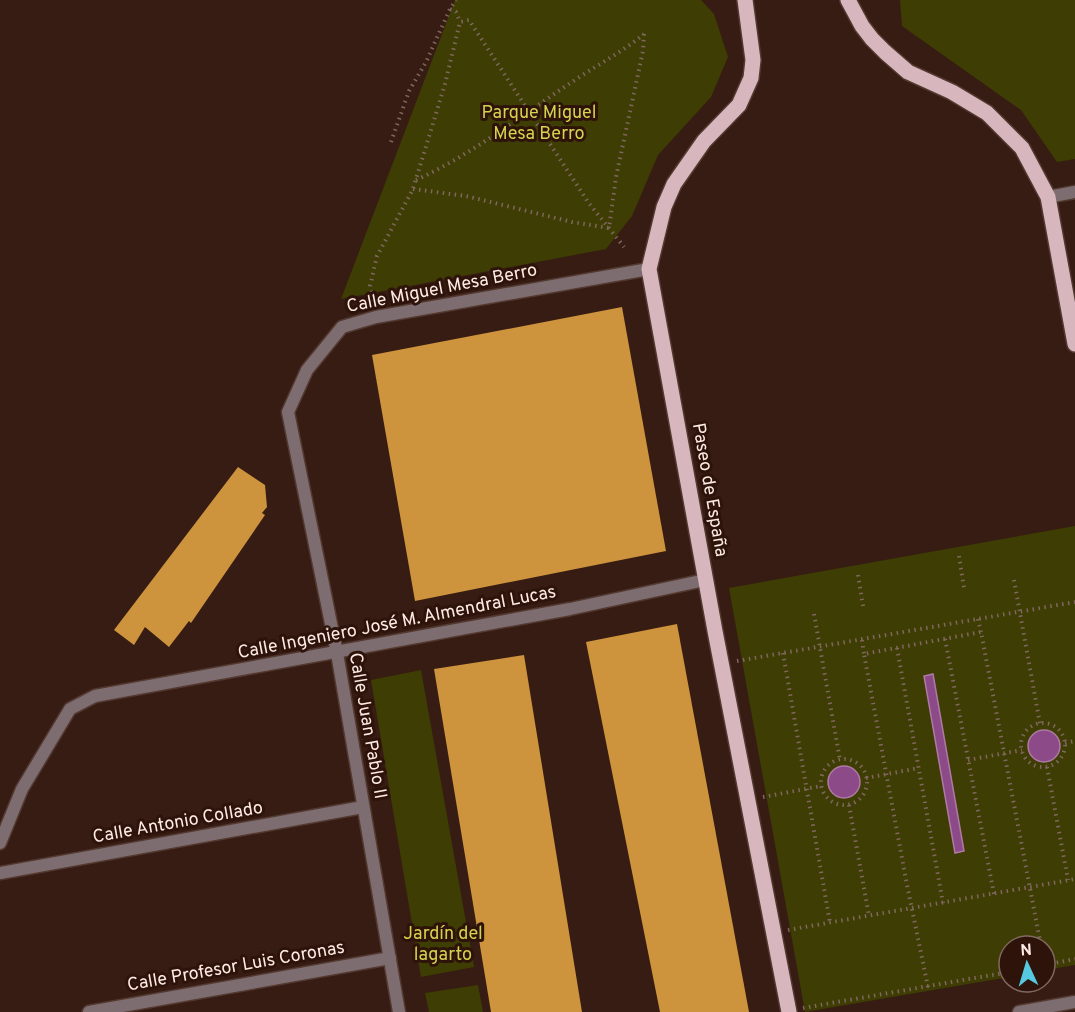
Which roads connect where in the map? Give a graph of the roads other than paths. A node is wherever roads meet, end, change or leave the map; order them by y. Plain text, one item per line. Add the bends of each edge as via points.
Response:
1 (745, 0) edge
2 (848, 0) edge
3 (1075, 192) edge
4 (1048, 197) junction
5 (649, 269) junction
6 (1075, 344) edge
7 (288, 412) joint
8 (705, 580) junction
9 (337, 653) junction
10 (363, 807) junction
11 (0, 843) edge
12 (0, 873) edge
13 (390, 958) junction
14 (1075, 1002) edge
15 (789, 1011) edge
16 (89, 1012) edge
17 (399, 1012) edge
18 (1019, 1012) edge

1 - 5 main road, Paseo de España via 752,78 739,105 704,141 674,184 664,207
2 - 4 main road via 872,39 908,72 987,113 1022,148
3 - 4 street
4 - 6 main road
5 - 7 street, Calle Miguel Mesa Berro via 376,317 342,327 307,370
5 - 8 main road, Paseo de España
7 - 9 street, Calle Juan Pablo II
8 - 9 street, Calle Ingeniero José M. Almendral Lucas
8 - 15 main road, Paseo de España
9 - 10 street, Calle Juan Pablo II
9 - 11 street, Calle Ingeniero José M. Almendral Lucas via 95,696 70,709 22,789
10 - 12 street, Calle Antonio Collado
10 - 13 street, Calle Juan Pablo II
13 - 16 street, Calle Profesor Luis Coronas
13 - 17 street, Calle Juan Pablo II
14 - 18 street

